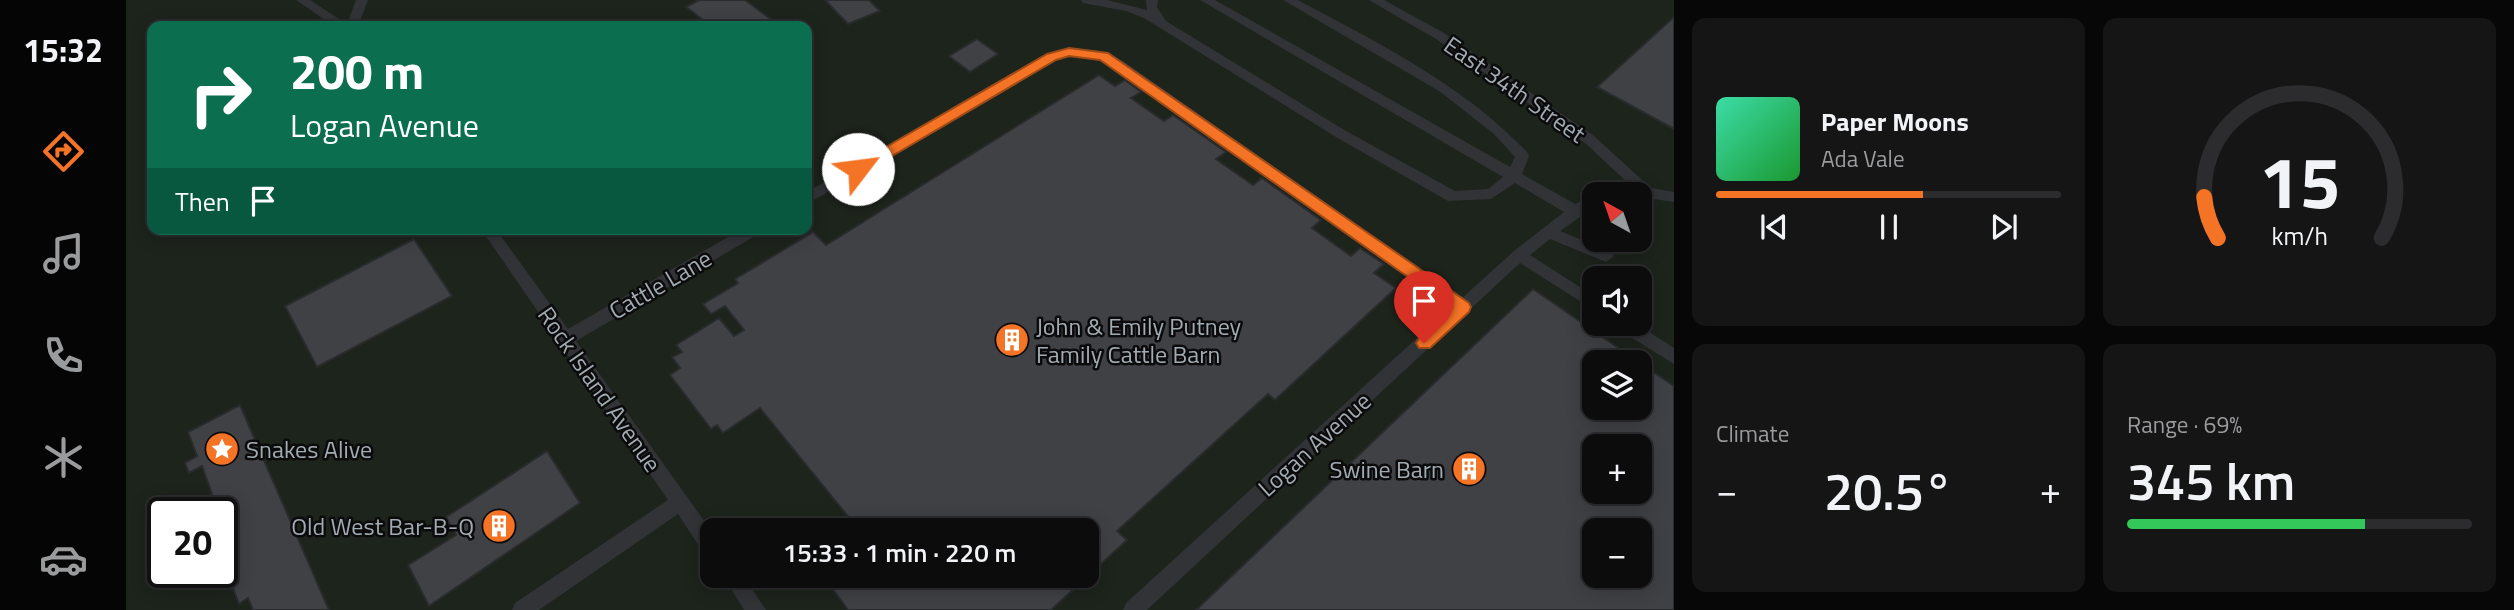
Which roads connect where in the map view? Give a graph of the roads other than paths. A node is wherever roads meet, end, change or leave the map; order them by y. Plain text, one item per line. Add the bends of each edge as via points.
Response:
1 (302, 0) edge
2 (362, 0) edge
3 (1087, 0) edge
4 (1152, 0) edge
5 (1206, 0) edge
6 (1289, 0) edge
7 (1375, 0) edge
8 (334, 21) edge
9 (354, 21) edge
10 (1161, 22) junction
11 (1514, 176) junction
12 (1635, 182) edge
13 (1652, 192) edge
14 (812, 196) edge
15 (1674, 197) edge
16 (1582, 207) edge
17 (1575, 211) junction
18 (1547, 232) junction
19 (492, 235) edge
20 (745, 235) edge
21 (1519, 255) junction
22 (1606, 256) dead end
23 (1582, 296) edge
24 (1463, 307) junction
25 (1642, 336) edge
26 (565, 340) junction
27 (1674, 357) edge
28 (680, 502) junction
29 (700, 531) edge
30 (740, 588) edge
31 (522, 610) edge
32 (756, 610) edge
33 (1133, 610) edge

1 - 8 lane
2 - 9 lane
3 - 10 lane via 1129,8
4 - 10 lane via 1151,7
5 - 11 lane
6 - 11 lane via 1466,104 1522,156
7 - 12 lane, East 34th Street via 1440,36 1588,139
10 - 11 lane via 1351,140 1453,197 1491,194
11 - 17 lane
13 - 15 lane
14 - 24 lane via 1052,57 1084,51 1118,64
16 - 17 lane, Logan Avenue
17 - 18 lane, Logan Avenue
18 - 21 lane, Logan Avenue
18 - 22 lane
19 - 26 lane, Rock Island Avenue
20 - 26 lane, Cattle Lane
21 - 23 lane
21 - 24 lane, Logan Avenue
24 - 33 lane, Logan Avenue
25 - 27 lane
26 - 28 lane, Rock Island Avenue
28 - 29 lane, Rock Island Avenue
28 - 31 lane
30 - 32 lane

